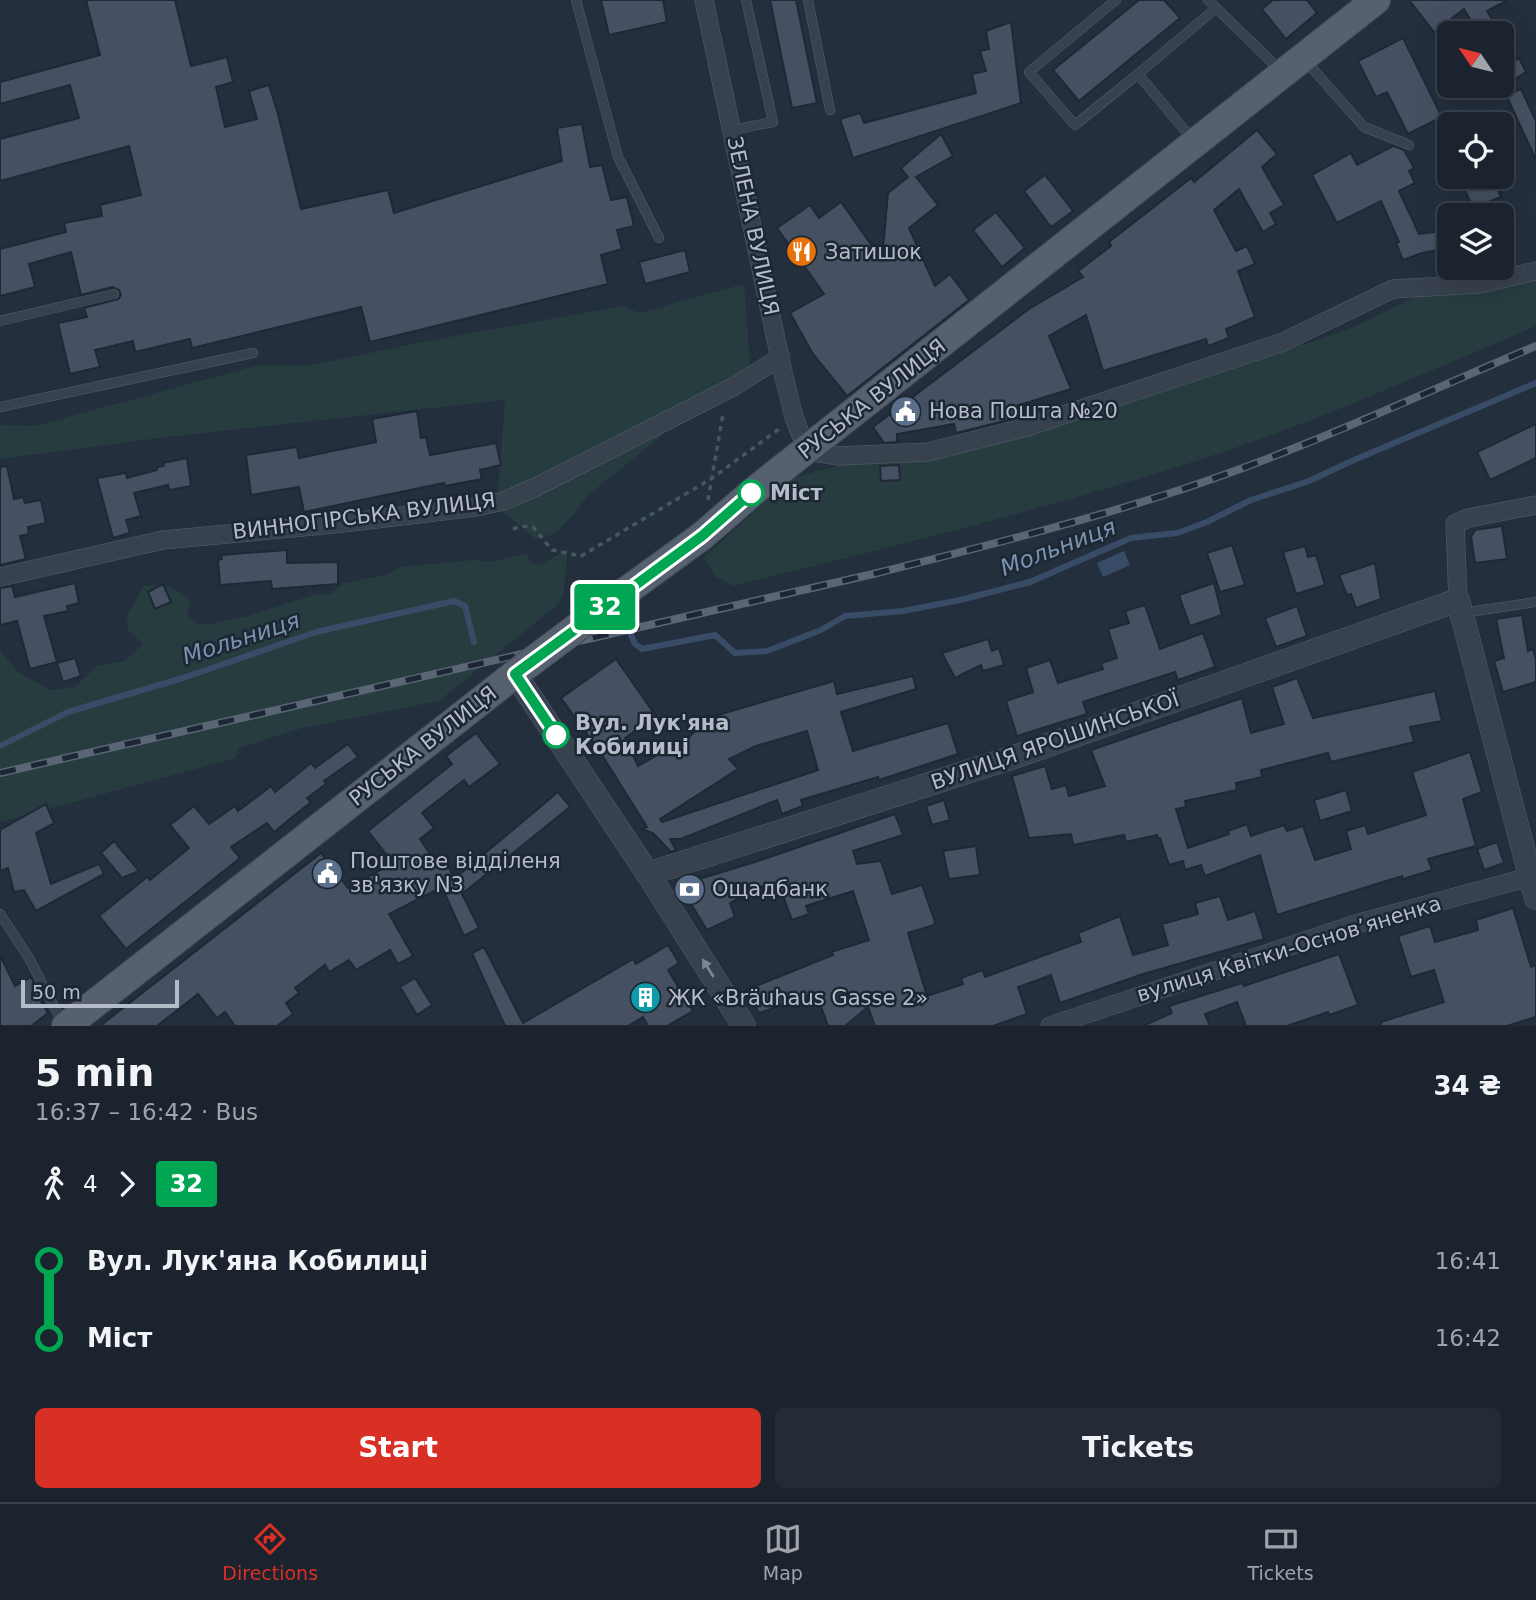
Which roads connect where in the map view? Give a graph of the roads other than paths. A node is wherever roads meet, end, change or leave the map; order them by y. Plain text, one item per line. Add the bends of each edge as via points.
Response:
1 (576, 0) edge
2 (704, 0) edge
3 (746, 0) edge
4 (808, 0) edge
5 (1116, 0) edge
6 (1208, 0) edge
7 (1376, 0) edge
8 (1216, 8) junction
9 (1293, 66) junction
10 (1138, 74) junction
11 (830, 110) dead end
12 (732, 130) junction
13 (1195, 143) junction
14 (1409, 145) dead end
15 (659, 238) dead end
16 (1536, 271) edge
17 (114, 294) dead end
18 (0, 321) edge
19 (253, 353) dead end
20 (781, 358) junction
21 (0, 407) edge
22 (807, 451) junction
23 (1536, 505) edge
24 (0, 576) edge
25 (1536, 602) edge
26 (1459, 607) junction
27 (515, 674) junction
28 (648, 874) junction
29 (1534, 883) edge
30 (0, 914) edge
31 (65, 1026) edge
32 (744, 1026) edge
33 (1050, 1026) edge

1 - 15 lane via 618,157
2 - 12 street, ЗЕЛЕНА ВУЛИЦЯ
3 - 12 lane via 773,122
4 - 11 lane
5 - 10 lane via 1028,72 1074,125
6 - 8 lane
7 - 9 main road, РУСЬКА ВУЛИЦЯ
8 - 9 lane
8 - 10 lane
9 - 13 main road, РУСЬКА ВУЛИЦЯ
9 - 14 lane via 1364,127
10 - 13 lane
12 - 20 street, ЗЕЛЕНА ВУЛИЦЯ
13 - 22 main road, РУСЬКА ВУЛИЦЯ
16 - 22 street via 1480,284 1392,289 1283,342 1027,426 928,452 838,456
17 - 18 lane
19 - 21 lane
20 - 22 street, ЗЕЛЕНА ВУЛИЦЯ
20 - 24 street, ВИННОГІРСЬКА ВУЛИЦЯ via 710,399 504,500 335,524 163,540
22 - 27 main road, РУСЬКА ВУЛИЦЯ, bridge via 702,536
23 - 26 street via 1468,517 1455,524
25 - 26 lane
26 - 28 street, ВУЛИЦЯ ЯРОШИНСЬКОЇ
26 - 29 street
27 - 28 street
27 - 31 main road, РУСЬКА ВУЛИЦЯ
32 -> 28 street
29 - 33 street, вулиця Квітки-Основʼяненка via 1356,924
30 - 31 lane

